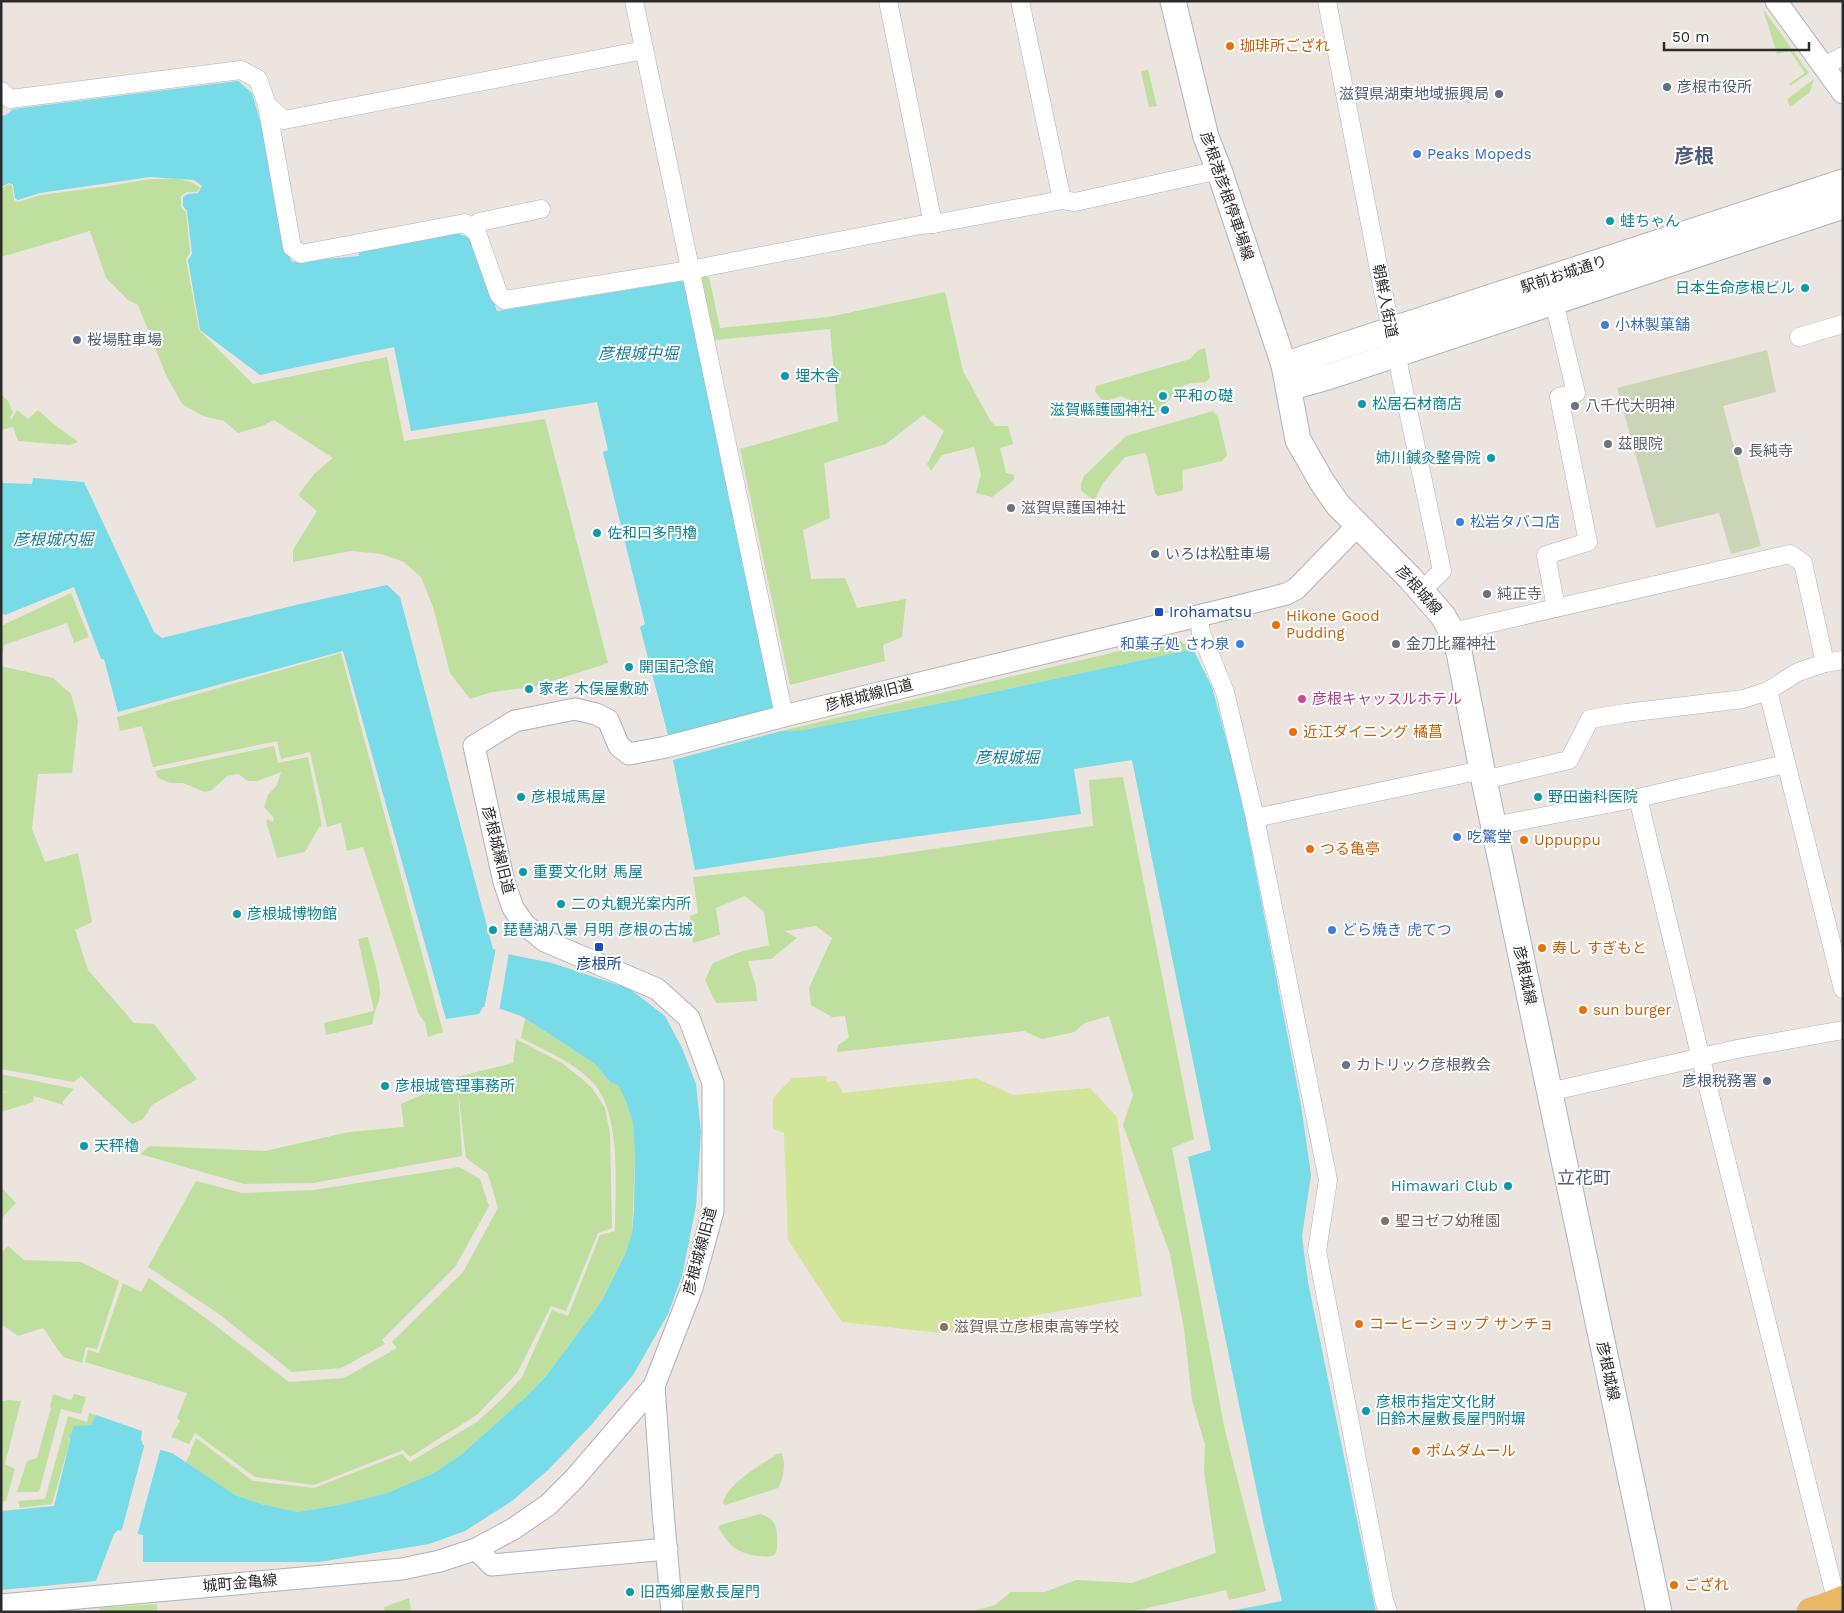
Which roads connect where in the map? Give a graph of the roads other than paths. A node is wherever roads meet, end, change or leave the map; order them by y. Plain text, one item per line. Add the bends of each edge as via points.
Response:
1 (634, 1) edge
2 (888, 1) edge
3 (1020, 1) edge
4 (1173, 1) edge
5 (1326, 1) edge
6 (1776, 1) edge
7 (644, 50) junction
8 (1843, 56) edge
9 (1824, 66) junction
10 (1, 91) edge
11 (1843, 93) edge
12 (267, 105) junction
13 (1219, 170) junction
14 (1843, 182) edge
15 (1062, 200) junction
16 (1843, 206) edge
17 (541, 209) dead end
18 (933, 224) junction
19 (472, 228) junction
20 (690, 270) junction
21 (1554, 302) junction
22 (1843, 324) edge
23 (1799, 337) dead end
24 (1394, 342) junction
25 (1286, 377) junction
26 (1358, 525) junction
27 (1421, 591) junction
28 (1556, 608) junction
29 (1199, 615) junction
30 (1452, 632) junction
31 (1843, 660) edge
32 (1824, 663) junction
33 (1768, 691) junction
34 (784, 716) junction
35 (1785, 764) junction
36 (1483, 775) junction
37 (1638, 798) junction
38 (1254, 818) junction
39 (1494, 826) junction
40 (1843, 989) edge
41 (1843, 1030) edge
42 (1700, 1058) junction
43 (1549, 1092) junction
44 (654, 1386) junction
45 (476, 1549) junction
46 (666, 1549) junction
47 (1840, 1601) edge
48 (1, 1605) edge
49 (672, 1612) edge
50 (1388, 1612) edge
51 (1659, 1612) edge
52 (1811, 1612) edge

1 - 7 street
2 - 18 street
3 - 15 street
4 - 13 main road, 彦根港彦根停車場線 via 1206,137
5 - 24 street, 朝鮮人街道
6 - 9 street
7 - 12 street via 284,120
7 - 20 street
8 - 9 street
9 - 11 street
10 - 12 street via 10,99 241,70 258,79
12 - 19 street via 292,246 300,254 465,223
13 - 15 street via 1075,202
13 - 25 main road, 彦根港彦根停車場線
14 - 24 main road, 駅前お城通り
15 - 18 street
16 - 21 main road, 駅前お城通り
17 - 19 street via 479,222
18 - 20 street
19 - 20 street via 477,233 504,300
20 - 34 street
21 - 24 main road, 駅前お城通り
21 - 28 street via 1576,393 1559,397 1588,542 1546,555
22 - 23 street
24 - 25 main road, 駅前お城通り
24 - 27 street, 朝鮮人街道 via 1442,571
25 - 26 main road, 彦根城線 via 1298,440 1338,505
26 - 27 main road, 彦根城線
26 - 29 street, 彦根城線旧道 via 1296,589
27 - 30 main road, 彦根城線
28 - 30 street
28 - 32 street via 1790,554 1803,563
29 - 34 street, 彦根城線旧道
29 - 38 street via 1201,633 1224,692
30 - 36 main road, 彦根城線 via 1459,652
31 - 32 street
32 - 33 street via 1798,672
33 - 35 street
33 - 36 street via 1743,699 1590,719 1569,760
34 - 44 street, 彦根城線旧道 via 629,754 619,746 608,720 575,709 515,721 474,746 504,882 513,908 525,925 545,941 657,989 688,1018 713,1083 713,1212 692,1288
35 - 37 street
35 - 40 street
36 - 38 street
36 - 39 main road, 彦根城線
37 - 39 street
37 - 42 street
38 - 50 street via 1328,1180 1317,1251
39 - 43 main road, 彦根城線
41 - 42 street
42 - 43 street
42 - 47 street
43 - 51 main road, 彦根城線
44 - 45 street, 彦根城線旧道 via 548,1505
44 - 46 street
45 - 46 street via 492,1565
45 - 48 street, 城町金亀線 via 440,1562 402,1569
46 - 49 street
47 - 52 main road

